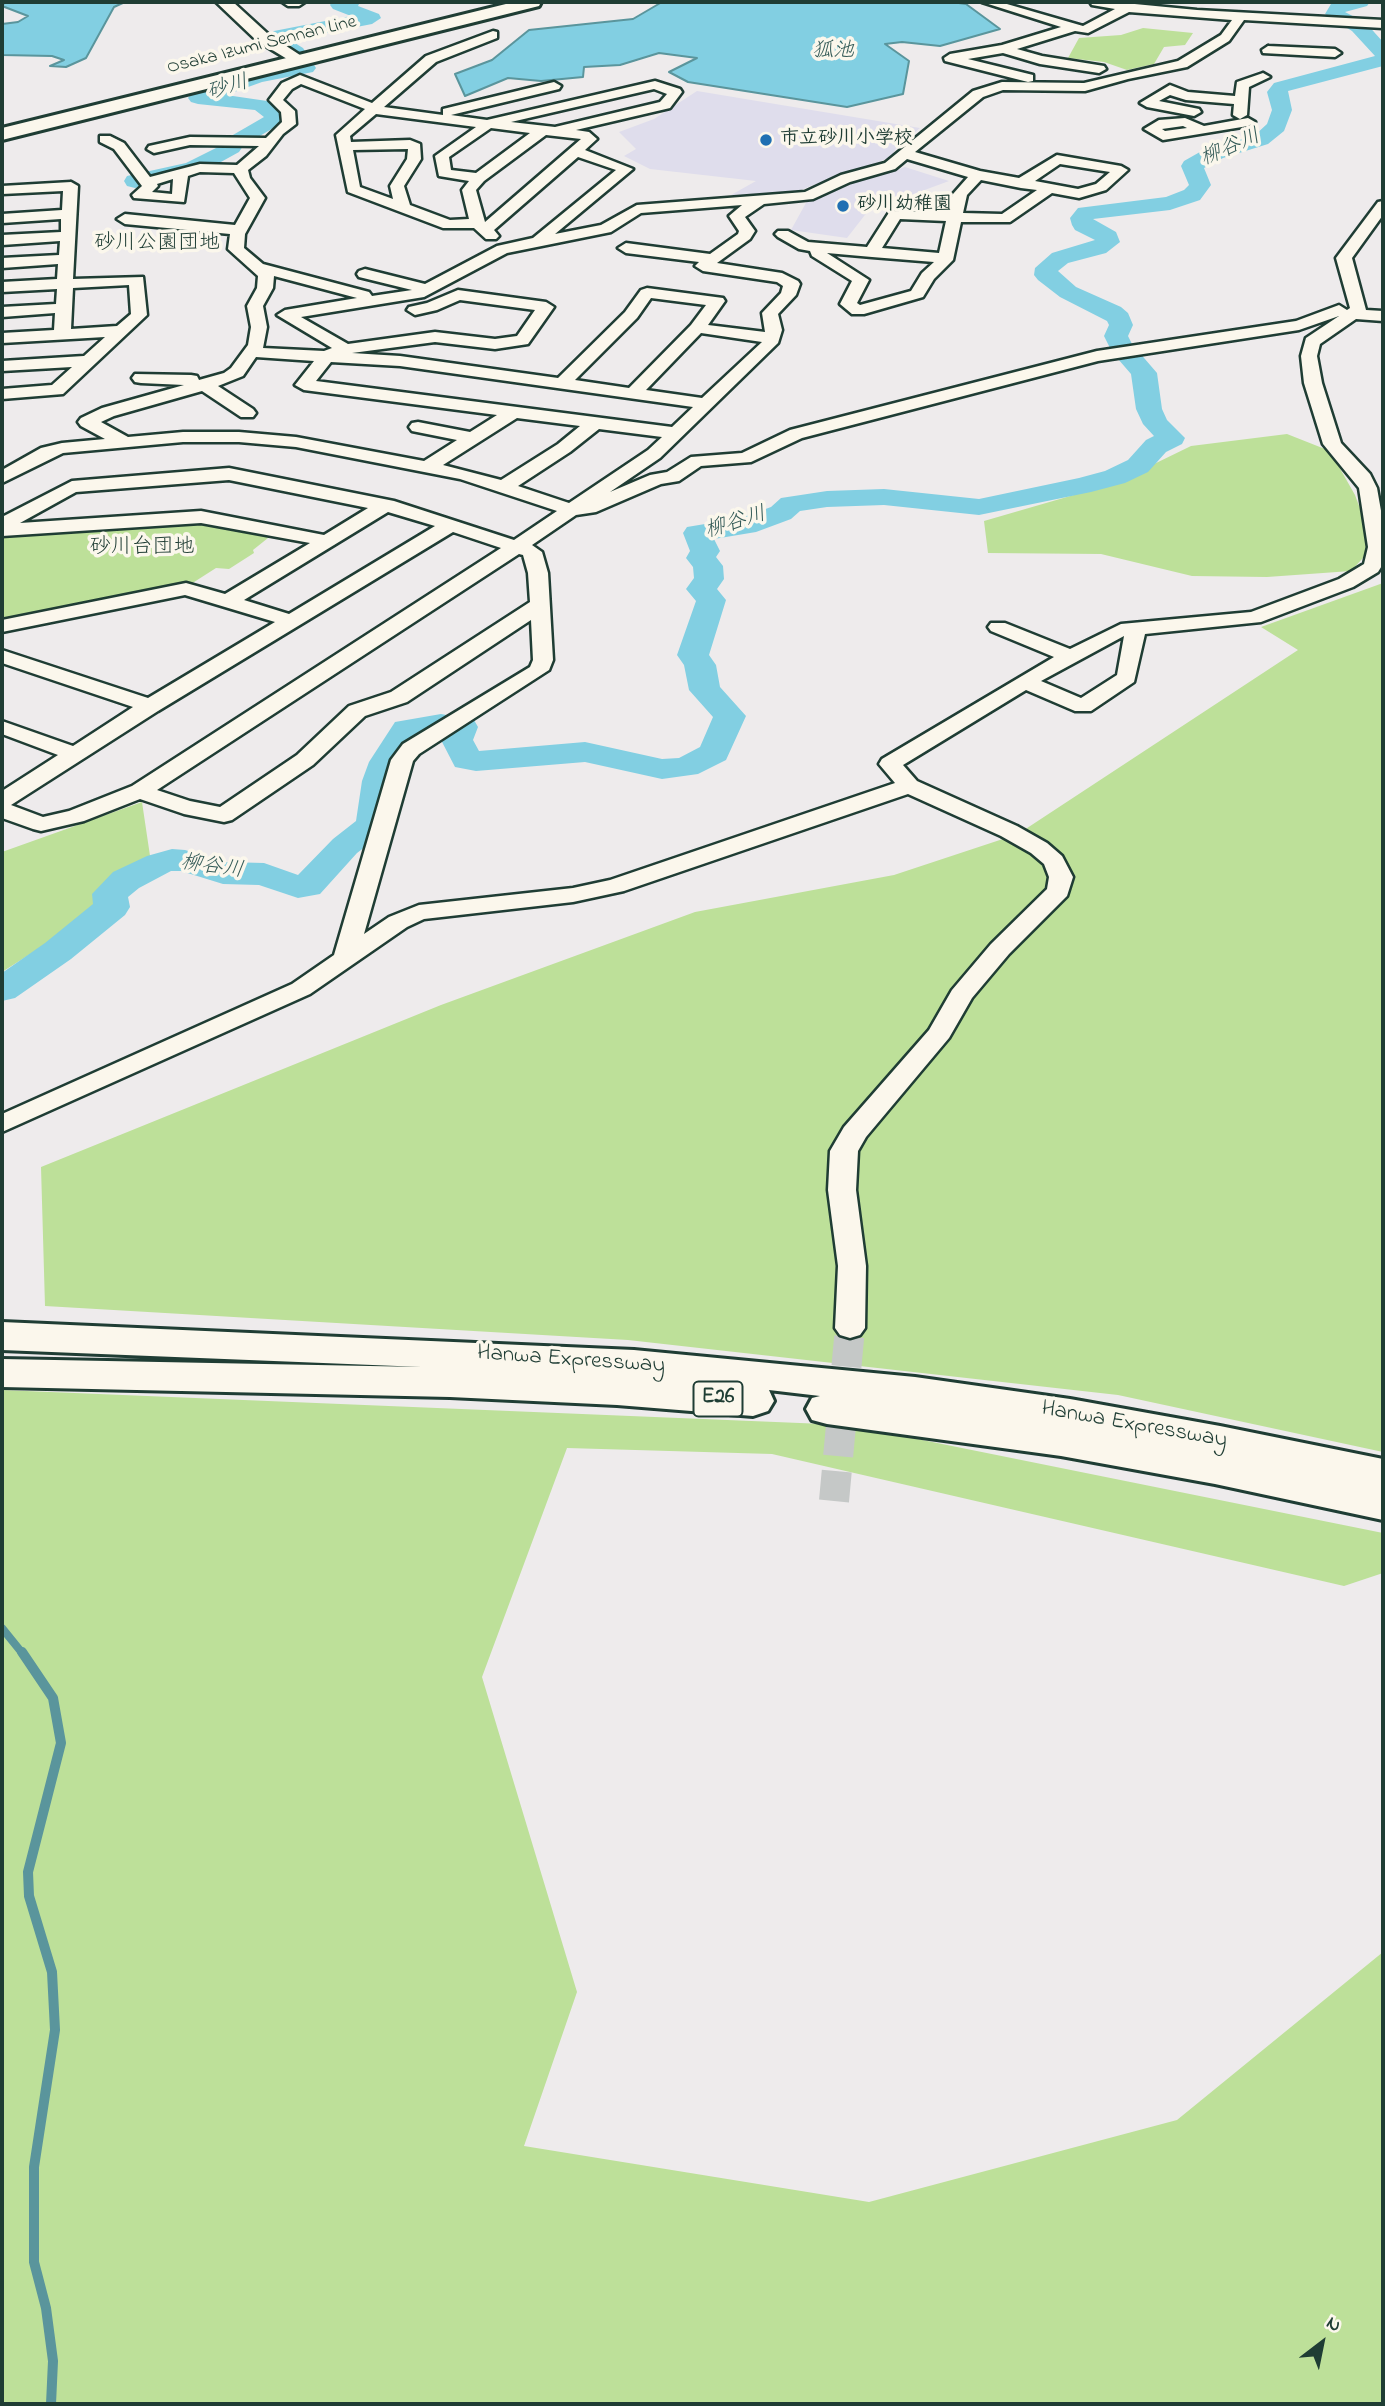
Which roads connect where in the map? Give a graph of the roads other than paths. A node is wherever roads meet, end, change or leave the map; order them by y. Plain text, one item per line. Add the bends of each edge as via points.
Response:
1 (224, 2) edge
2 (288, 2) edge
3 (299, 2) edge
4 (533, 2) edge
5 (988, 2) edge
6 (1104, 2) edge
7 (1044, 4) edge
8 (1127, 8) junction
9 (1318, 9) dead end
10 (1014, 11) junction
11 (1080, 13) dead end
12 (1240, 17) junction
13 (1105, 19) junction
14 (1309, 20) junction
15 (1383, 24) edge
16 (1072, 28) junction
17 (493, 35) dead end
18 (1236, 40) junction
19 (1004, 49) junction
20 (296, 60) junction
21 (1166, 68) junction
22 (1099, 69) junction
23 (1126, 75) junction
24 (1263, 77) dead end
25 (300, 79) junction
26 (554, 86) dead end
27 (1170, 89) junction
28 (373, 108) junction
29 (428, 116) junction
30 (1247, 118) junction
31 (490, 123) junction
32 (547, 130) junction
33 (1202, 130) dead end
34 (4, 132) edge
35 (105, 139) dead end
36 (270, 142) junction
37 (173, 145) junction
38 (345, 146) junction
39 (154, 149) dead end
40 (577, 152) junction
41 (905, 154) junction
42 (184, 167) junction
43 (240, 169) junction
44 (978, 175) junction
45 (479, 178) junction
46 (148, 182) junction
47 (1021, 184) junction
48 (1049, 189) junction
49 (2, 190) edge
50 (760, 200) junction
51 (673, 205) junction
52 (1383, 205) edge
53 (404, 211) junction
54 (69, 214) junction
55 (954, 217) junction
56 (2, 218) edge
57 (125, 219) dead end
58 (482, 226) junction
59 (240, 230) junction
60 (783, 234) dead end
61 (67, 236) junction
62 (659, 239) junction
63 (2, 240) edge
64 (538, 241) junction
65 (820, 247) junction
66 (626, 248) dead end
67 (502, 249) junction
68 (873, 252) junction
69 (945, 258) junction
70 (65, 259) junction
71 (713, 259) junction
72 (2, 263) edge
73 (256, 267) junction
74 (316, 267) dead end
75 (365, 274) dead end
76 (295, 277) junction
77 (64, 284) junction
78 (2, 287) edge
79 (428, 289) junction
80 (257, 301) junction
81 (366, 301) junction
82 (63, 308) junction
83 (1356, 308) junction
84 (2, 312) edge
85 (285, 315) junction
86 (1383, 316) edge
87 (308, 327) junction
88 (697, 328) junction
89 (122, 331) junction
90 (62, 335) junction
91 (2, 338) edge
92 (772, 338) junction
93 (345, 349) junction
94 (252, 352) junction
95 (327, 355) junction
96 (89, 361) junction
97 (2, 366) edge
98 (493, 374) junction
99 (141, 378) dead end
100 (211, 383) junction
101 (562, 384) junction
102 (2, 394) edge
103 (634, 394) junction
104 (708, 404) junction
105 (465, 405) junction
106 (514, 412) junction
107 (247, 413) dead end
108 (87, 422) junction
109 (595, 423) junction
110 (418, 427) dead end
111 (675, 433) junction
112 (473, 438) junction
113 (123, 441) junction
114 (2, 459) edge
115 (427, 467) junction
116 (2, 478) edge
117 (503, 487) junction
118 (387, 505) junction
119 (572, 510) junction
120 (452, 524) junction
121 (2, 528) edge
122 (327, 541) junction
123 (518, 546) junction
124 (228, 601) junction
125 (538, 606) junction
126 (292, 621) junction
127 (2, 626) edge
128 (998, 627) dead end
129 (1136, 629) junction
130 (2, 656) edge
131 (1072, 657) junction
132 (1024, 682) junction
133 (150, 706) junction
134 (2, 727) edge
135 (76, 754) junction
136 (909, 786) junction
137 (140, 791) junction
138 (2, 801) edge
139 (2, 810) edge
140 (345, 959) junction
141 (2, 1124) edge
142 (850, 1328) tunnel mouth
143 (2, 1336) edge
144 (47, 1356) junction
145 (2, 1373) edge
146 (1383, 1475) edge
147 (1383, 1504) edge

1 - 20 street
2 - 3 street
4 - 20 main road, Osaka Izumi Sennan Line
5 - 10 street
6 - 8 street
7 - 10 street
8 - 12 street
8 - 13 street
9 - 14 street
10 - 16 street
11 - 13 street
12 - 14 street
12 - 18 street
13 - 16 street via 1084,30
14 - 15 street
14 - 18 street via 1312,27 1336,42 1334,56 1269,54 1268,46
16 - 19 street
17 - 28 street via 431,59
18 - 21 street
19 - 22 street
19 - 22 street via 950,58 1025,78 1065,79
20 - 25 street
20 - 34 main road, Osaka Izumi Sennan Line
21 - 23 street
21 - 27 street via 1153,82
22 - 23 street
23 - 41 street via 1085,87 1019,86 978,93
24 - 30 street via 1242,85
25 - 28 street
25 - 36 street via 278,94 276,100 290,116 289,124
26 - 29 street
27 - 30 street
27 - 30 street via 1147,103
28 - 29 street
28 - 38 street via 343,135
29 - 31 street
30 - 33 street
31 - 32 street
31 - 32 street via 655,85 675,92 665,105
31 - 45 street via 442,156 444,173
32 - 40 street via 590,139
32 - 45 street
35 - 46 street via 119,146
36 - 37 street
36 - 43 street
37 - 39 street
37 - 42 street
38 - 53 street via 353,189
38 - 53 street via 415,147 414,159 397,186
40 - 58 street
40 - 64 street via 625,169
41 - 44 street
41 - 50 street via 890,166 846,178 808,196
42 - 43 street
42 - 46 street
42 - 46 street via 179,199 139,195 152,186
43 - 59 street via 258,198
44 - 47 street
44 - 55 street via 960,194
45 - 58 street via 469,190
47 - 48 street
47 - 48 street via 1057,159 1121,170 1101,187 1079,194
48 - 55 street via 1005,219
49 - 54 street via 71,186
50 - 51 street
50 - 71 street via 737,216 747,231 745,236
51 - 62 street
51 - 64 street via 636,209 606,229
52 - 83 street via 1343,258
53 - 58 street via 448,226
54 - 56 street
54 - 61 street
55 - 68 street via 895,214
55 - 69 street
57 - 59 street
58 - 67 street
59 - 73 street via 236,249
60 - 65 street via 804,246
61 - 63 street
61 - 70 street
62 - 66 street
62 - 71 street
64 - 67 street
65 - 68 street
65 - 69 street via 817,253 861,280 848,304 858,311 918,293
67 - 79 street
68 - 69 street
70 - 72 street
70 - 77 street
71 - 92 street via 703,266 768,275 792,284 770,313
73 - 76 street
73 - 80 street via 266,275
74 - 76 street
75 - 79 street
76 - 81 street via 363,295
77 - 78 street
77 - 82 street
77 - 89 street via 137,280 139,315
79 - 81 street via 407,298
80 - 85 street
80 - 94 street via 258,327
81 - 85 street
82 - 84 street
82 - 90 street
83 - 86 street
83 - 119 street via 1299,326 1124,352 796,434 746,458 697,461 673,477
83 - 129 street via 1312,342 1309,356 1332,444 1368,488 1378,547 1371,568 1346,583 1254,618
85 - 87 street
87 - 93 street
87 - 93 street via 431,307 458,295 546,307 522,340 495,344 435,337
88 - 92 street
88 - 101 street via 717,301 646,293 631,315
88 - 103 street
89 - 90 street
89 - 96 street
90 - 91 street
92 - 104 street
93 - 95 street
94 - 95 street
94 - 100 street via 237,372
95 - 98 street
95 - 105 street via 304,385
96 - 97 street
96 - 102 street via 57,390
98 - 101 street
98 - 105 street
99 - 100 street
100 - 107 street
100 - 108 street
101 - 103 street
103 - 104 street
104 - 111 street
105 - 106 street
106 - 109 street
106 - 112 street
108 - 113 street
108 - 114 street
109 - 111 street
109 - 117 street
110 - 112 street
111 - 119 street via 636,467
112 - 115 street
113 - 115 street via 183,437 273,440
113 - 116 street via 47,452
115 - 117 street
117 - 119 street
118 - 120 street
118 - 121 street via 229,474 208,475 72,486
118 - 122 street
119 - 123 street
120 - 123 street
120 - 126 street
121 - 122 street via 201,517
122 - 124 street
123 - 125 street via 532,552 538,573
123 - 137 street
124 - 126 street
124 - 127 street via 186,589
125 - 137 street via 399,697 357,711 305,760 224,815
125 - 140 street via 543,660 539,670 411,749 402,760
126 - 133 street
128 - 131 street
129 - 131 street via 1121,630
129 - 132 street via 1128,678 1083,706
130 - 133 street
131 - 132 street
132 - 136 street via 890,764
133 - 135 street
134 - 135 street
135 - 138 street
136 - 140 street via 616,886 419,912
136 - 142 street via 1040,848 1054,861 1061,877 1059,891 961,995 940,1033 854,1133 844,1151 842,1190 852,1266
137 - 139 street via 41,824
140 - 141 street via 301,989
143 - 144 main road, Hanwa Expressway / E26
144 - 145 main road, Hanwa Expressway / E26
144 - 146 main road, Hanwa Expressway / E26 via 468,1355 769,1376 1070,1414
144 - 147 main road, Hanwa Expressway / E26 via 617,1390 915,1419 1215,1468

